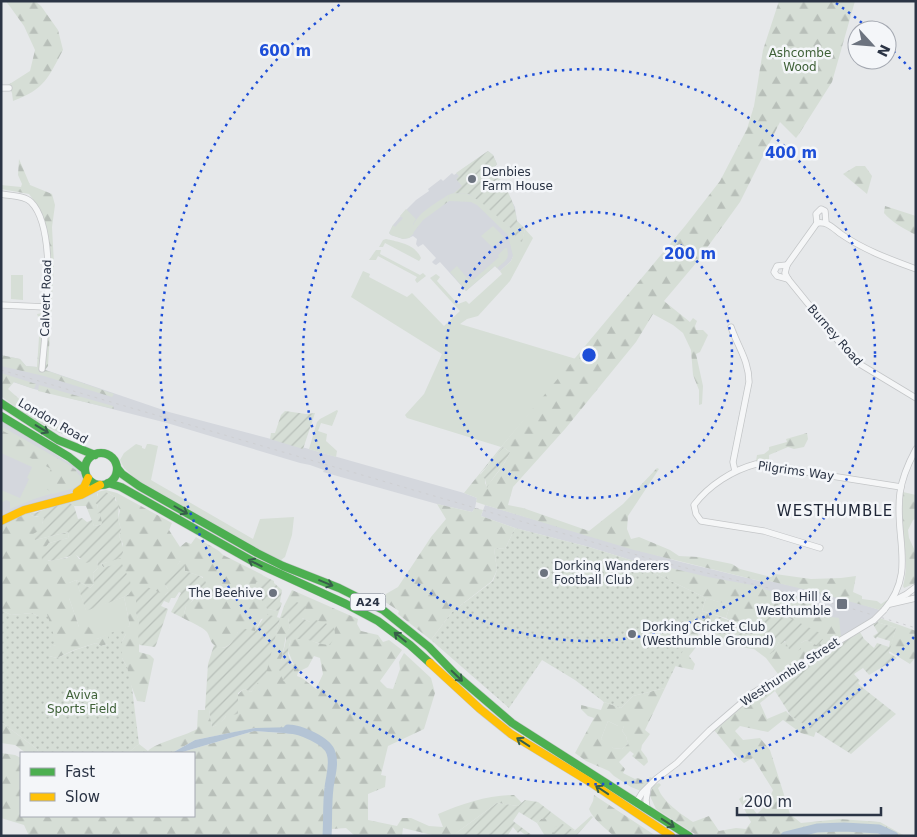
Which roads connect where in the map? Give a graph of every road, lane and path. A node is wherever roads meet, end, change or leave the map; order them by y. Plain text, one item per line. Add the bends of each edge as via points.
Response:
1 (1, 88) edge
2 (9, 88) dead end
3 (1, 194) edge
4 (817, 223) junction
5 (826, 223) junction
6 (787, 264) junction
7 (916, 269) edge
8 (788, 279) junction
9 (1, 305) edge
10 (46, 307) junction
11 (731, 328) dead end
12 (42, 369) dead end
13 (916, 398) edge
14 (1, 403) edge
15 (1, 416) edge
16 (916, 449) edge
17 (95, 455) junction
18 (118, 469) junction
19 (84, 470) junction
20 (735, 471) junction
21 (88, 478) junction
22 (108, 483) junction
23 (100, 485) junction
24 (901, 487) junction
25 (64, 498) junction
26 (1, 521) edge
27 (820, 548) dead end
28 (916, 587) edge
29 (916, 598) edge
30 (893, 602) junction
31 (649, 786) junction
32 (619, 791) junction
33 (642, 793) junction
34 (636, 802) junction
35 (648, 809) junction
36 (638, 814) junction
37 (671, 836) edge
38 (688, 836) edge

1 - 2 street
3 - 10 street, Calvert Road via 23,198 36,211 47,250
4 - 5 street
4 - 5 street, Burney Road via 816,214 821,209
4 - 6 street, Burney Road
5 - 7 street, Burney Road via 870,252
6 - 8 street via 785,273
6 - 8 street, Burney Road via 777,266 774,272
8 - 13 street, Burney Road via 858,363
9 - 10 street
10 - 12 street, Calvert Road
11 - 20 street via 749,373 733,462
14 -> 17 main road, London Road via 49,434
15 - 19 main road, London Road via 69,457
16 - 24 street
17 - 18 main road via 110,456
17 - 19 main road via 89,458
18 - 22 main road via 114,479
18 -> 32 main road, A24 via 139,486 257,553 340,588 388,614 429,646 456,675 512,723
19 - 21 main road
20 - 24 street, Pilgrims Way via 766,464
20 - 27 street, Pilgrims Way via 696,502 694,508 698,520 764,531
21 - 23 main road
21 - 25 main road via 84,487
22 - 23 main road
36 -> 22 main road, A24 via 498,725 410,645 378,621 252,561 121,487
23 - 25 main road via 81,495
24 - 30 street via 905,572
25 - 26 main road
28 - 30 street
29 - 30 street
30 - 31 street, Westhumble Street, bridge via 874,620 752,693
31 - 33 street, Westhumble Street
31 - 35 street
32 - 33 street
32 - 34 main road, A24
33 - 34 street, Westhumble Street
34 - 35 main road, A24
34 - 36 street
35 -> 38 main road, A24
36 - 37 main road, A24

